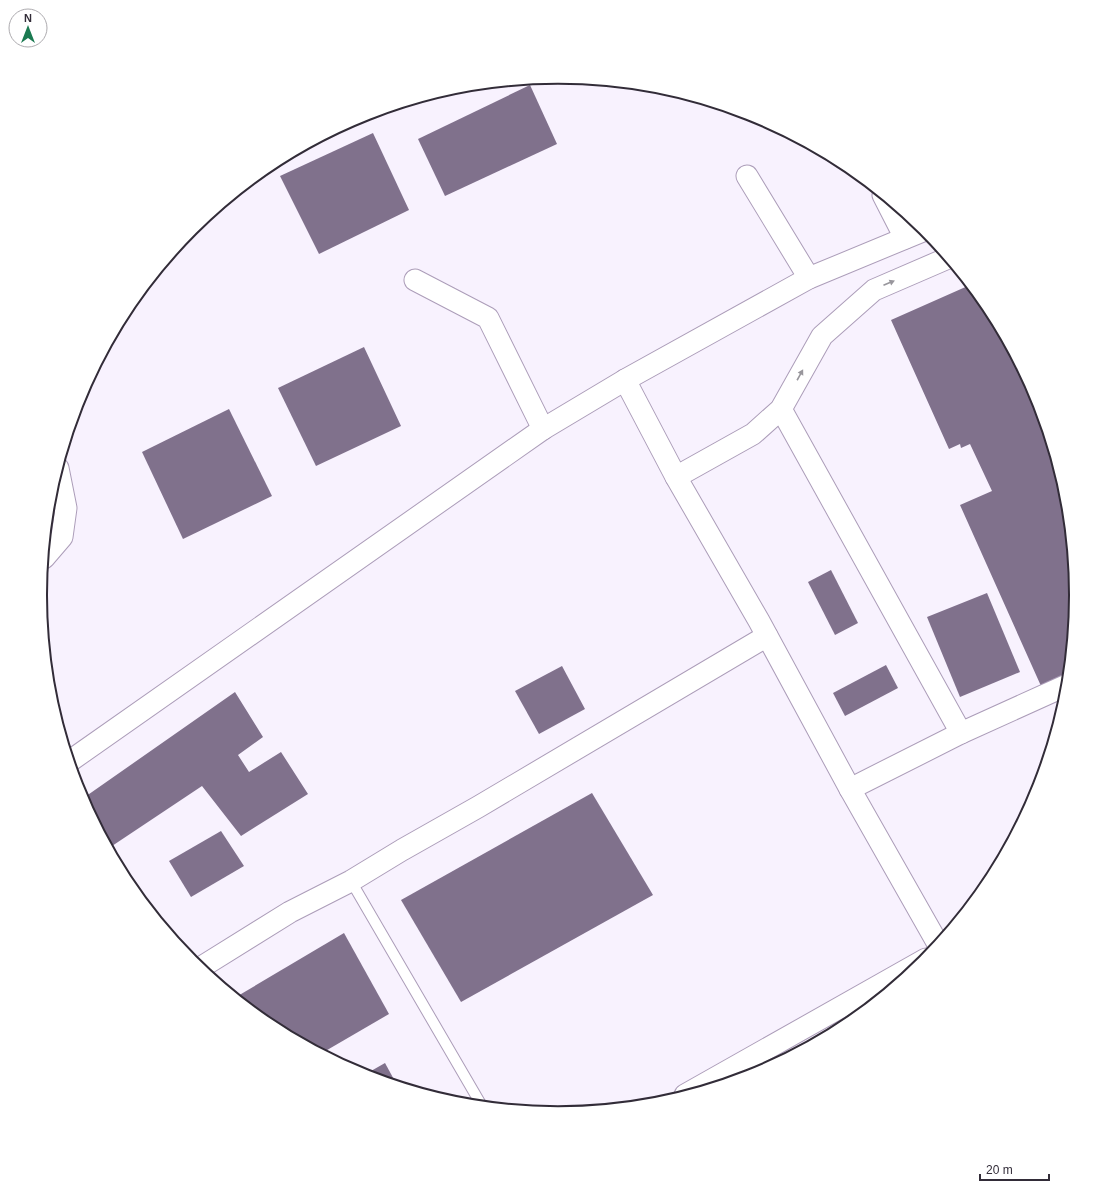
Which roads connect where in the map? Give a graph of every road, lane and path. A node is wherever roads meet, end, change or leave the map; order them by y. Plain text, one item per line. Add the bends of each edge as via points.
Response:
1 (747, 176) dead end
2 (888, 206) edge
3 (918, 233) edge
4 (905, 238) junction
5 (944, 260) edge
6 (809, 278) junction
7 (415, 280) dead end
8 (624, 380) junction
9 (781, 409) junction
10 (543, 429) junction
11 (676, 477) junction
12 (60, 480) edge
13 (49, 552) edge
14 (767, 636) junction
15 (1060, 688) edge
16 (961, 733) junction
17 (74, 758) edge
18 (850, 789) junction
19 (351, 881) junction
20 (935, 939) edge
21 (206, 964) edge
22 (901, 973) edge
23 (703, 1085) edge
24 (478, 1100) edge

1 - 6 street
2 - 4 street
3 - 4 street
4 - 6 street
9 -> 5 street via 822,336 874,290
6 - 8 street
7 - 10 street via 488,318
8 - 10 street
8 - 11 street
9 - 11 street via 753,434
9 - 16 street
10 - 17 street
11 - 14 street
12 - 13 street via 66,508 62,537
14 - 18 street
14 - 19 street
15 - 16 street
16 - 18 street
18 - 20 street
19 - 21 street via 290,912
19 - 24 lane
22 - 23 street

